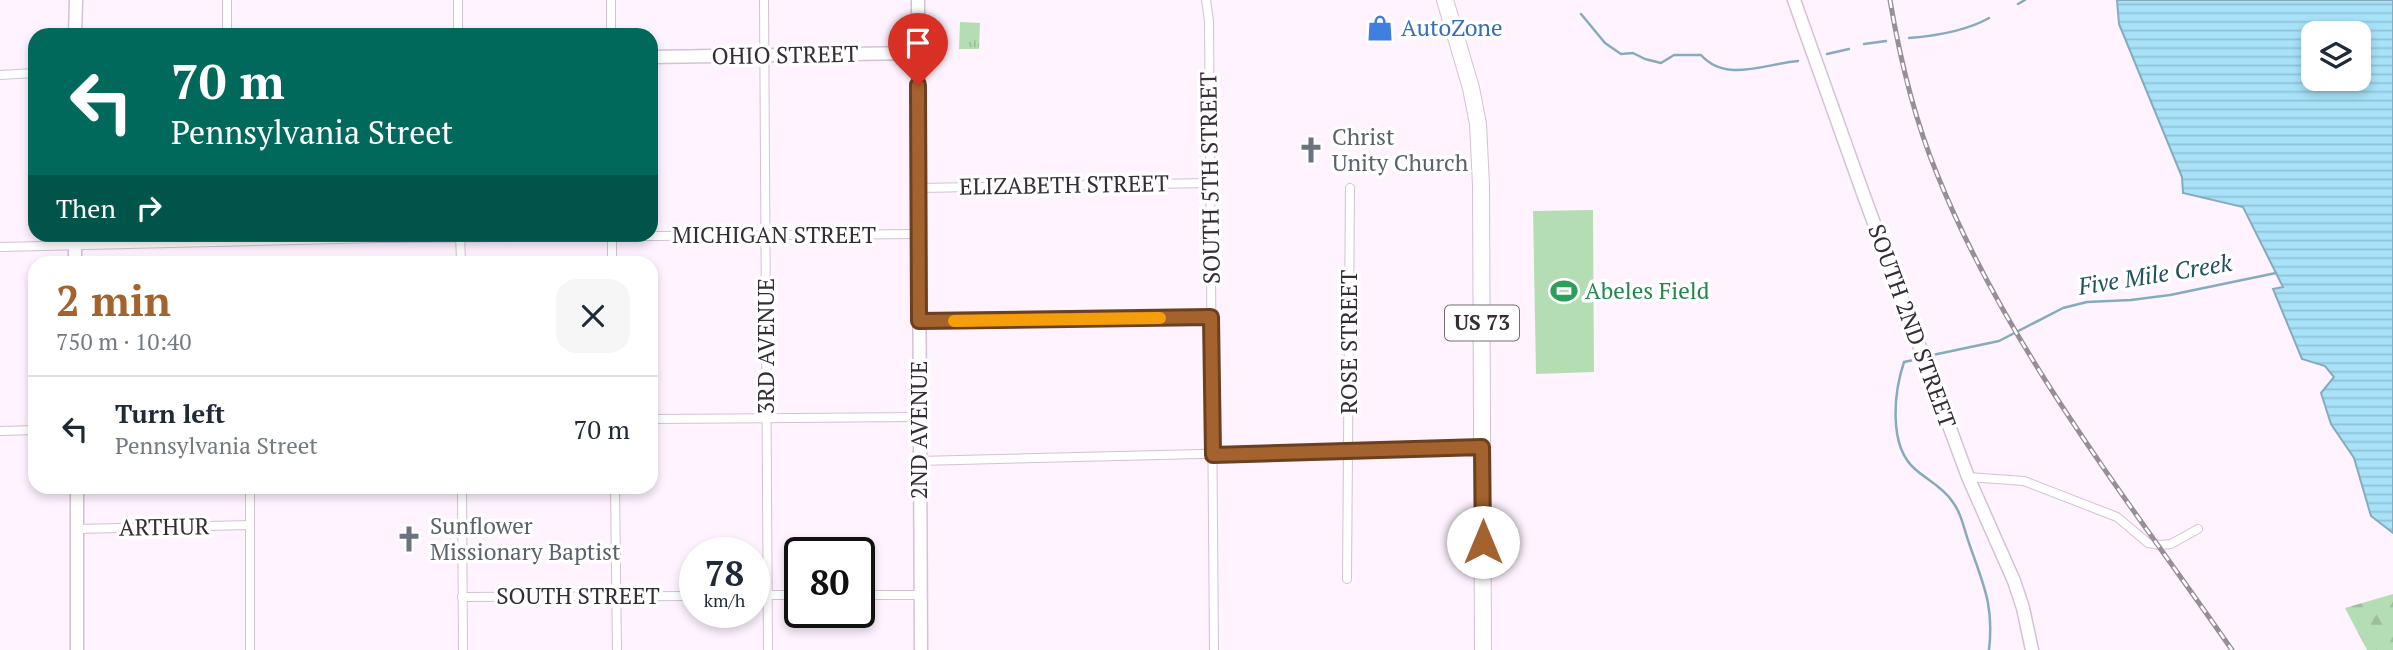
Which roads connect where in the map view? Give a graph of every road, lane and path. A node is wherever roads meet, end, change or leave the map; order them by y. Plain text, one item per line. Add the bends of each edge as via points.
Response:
1 (76, 0) edge
2 (227, 0) edge
3 (458, 0) edge
4 (611, 0) edge
5 (764, 0) edge
6 (918, 0) edge
7 (1206, 0) edge
8 (1445, 0) edge
9 (1794, 0) edge
10 (75, 28) edge
11 (227, 28) edge
12 (458, 28) edge
13 (611, 28) edge
14 (918, 53) junction
15 (764, 54) junction
16 (658, 57) edge
17 (28, 74) edge
18 (0, 75) edge
19 (1210, 183) junction
20 (919, 188) junction
21 (1349, 188) dead end
22 (919, 234) junction
23 (658, 235) edge
24 (765, 236) junction
25 (54, 242) edge
26 (0, 247) edge
27 (1211, 317) junction
28 (919, 321) junction
29 (918, 417) junction
30 (658, 419) edge
31 (766, 419) junction
32 (28, 430) edge
33 (0, 431) edge
34 (1482, 447) junction
35 (1349, 451) junction
36 (1213, 455) junction
37 (919, 461) junction
38 (1968, 477) junction
39 (77, 494) edge
40 (250, 494) edge
41 (462, 494) edge
42 (615, 494) edge
43 (250, 525) junction
44 (78, 529) junction
45 (2198, 529) dead end
46 (767, 537) edge
47 (1348, 579) dead end
48 (875, 595) edge
49 (920, 595) junction
50 (679, 596) edge
51 (462, 597) junction
52 (617, 597) junction
53 (768, 628) edge
54 (77, 650) edge
55 (250, 650) edge
56 (463, 650) edge
57 (617, 650) edge
58 (768, 650) edge
59 (920, 650) edge
60 (1214, 650) edge
61 (1483, 650) edge
62 (2032, 650) edge

1 - 10 street
2 - 11 street
3 - 12 street
4 - 13 street
5 - 15 street, 3RD AVENUE
6 - 14 street, 2ND AVENUE
7 - 19 street, SOUTH 5TH STREET
8 - 34 highway, US 73 via 1478,124
9 - 38 street, SOUTH 2ND STREET
14 - 15 street, OHIO STREET
14 - 20 street, 2ND AVENUE
15 - 16 street, OHIO STREET
15 - 24 street, 3RD AVENUE
17 - 18 street
19 - 20 street, ELIZABETH STREET
19 - 27 street, SOUTH 5TH STREET
20 - 22 street, 2ND AVENUE
21 - 35 street, ROSE STREET
22 - 24 street, MICHIGAN STREET
22 - 28 street, 2ND AVENUE
23 - 24 street, MICHIGAN STREET
24 - 31 street, 3RD AVENUE
25 - 26 street, MICHIGAN STREET
27 - 28 street
27 - 36 street, SOUTH 5TH STREET
28 - 29 street, 2ND AVENUE
29 - 31 street
29 - 37 street, 2ND AVENUE
30 - 31 street
31 - 46 street, 3RD AVENUE
32 - 33 street
34 - 35 street
34 - 61 highway, US 73
35 - 36 street
35 - 47 street, ROSE STREET
36 - 37 street
36 - 60 street, SOUTH 5TH STREET
37 - 49 street, 2ND AVENUE
38 - 45 street via 2024,481 2117,517 2148,543 2171,544
38 - 62 street, SOUTH 2ND STREET via 2014,581
39 - 44 street
40 - 43 street
41 - 51 street
42 - 52 street
43 - 44 street, ARTHUR
43 - 55 street
44 - 54 street
48 - 49 street
49 - 59 street, 2ND AVENUE
50 - 52 street, SOUTH STREET
51 - 52 street, SOUTH STREET
51 - 56 street
52 - 57 street
53 - 58 street, 3RD AVENUE

